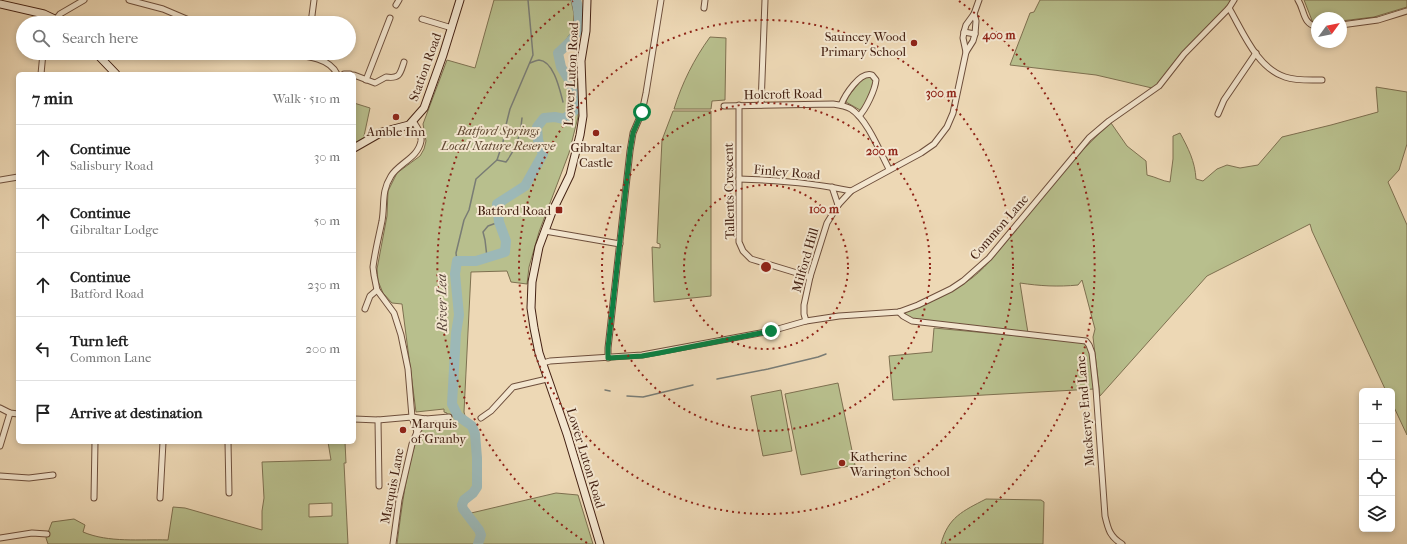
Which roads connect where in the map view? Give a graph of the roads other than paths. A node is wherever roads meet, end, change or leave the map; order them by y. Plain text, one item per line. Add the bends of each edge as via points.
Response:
1 (84, 0) edge
2 (129, 0) edge
3 (314, 0) edge
4 (398, 0) edge
5 (460, 0) edge
6 (587, 0) edge
7 (661, 0) edge
8 (705, 0) edge
9 (765, 0) edge
10 (978, 0) edge
11 (1234, 0) edge
12 (1298, 0) edge
13 (0, 3) edge
14 (396, 5) dead end
15 (704, 8) dead end
16 (1229, 8) junction
17 (1407, 11) edge
18 (974, 14) junction
19 (42, 16) edge
20 (57, 16) edge
21 (178, 16) edge
22 (312, 16) edge
23 (390, 18) dead end
24 (422, 19) dead end
25 (1347, 24) edge
26 (1311, 25) edge
27 (452, 28) junction
28 (964, 32) junction
29 (975, 34) junction
30 (966, 52) junction
31 (1256, 54) junction
32 (42, 60) edge
33 (103, 60) edge
34 (321, 60) edge
35 (404, 62) dead end
36 (41, 72) edge
37 (114, 72) edge
38 (336, 72) edge
39 (356, 76) edge
40 (366, 80) junction
41 (1322, 80) dead end
42 (739, 105) junction
43 (761, 105) junction
44 (841, 105) junction
45 (724, 106) dead end
46 (1218, 114) dead end
47 (859, 116) junction
48 (414, 122) junction
49 (356, 146) edge
50 (889, 169) junction
51 (16, 177) edge
52 (739, 179) junction
53 (0, 180) edge
54 (832, 187) junction
55 (851, 191) junction
56 (838, 205) junction
57 (545, 231) junction
58 (620, 244) junction
59 (810, 277) junction
60 (377, 290) junction
61 (364, 309) dead end
62 (899, 312) junction
63 (806, 321) junction
64 (608, 358) junction
65 (543, 363) junction
66 (547, 379) junction
67 (0, 408) edge
68 (10, 413) junction
69 (16, 414) edge
70 (412, 417) junction
71 (449, 417) dead end
72 (481, 418) dead end
73 (356, 419) edge
74 (426, 419) junction
75 (378, 420) junction
76 (417, 432) junction
77 (95, 444) edge
78 (162, 444) edge
79 (228, 444) edge
80 (0, 446) edge
81 (54, 475) dead end
82 (0, 476) edge
83 (379, 486) dead end
84 (229, 493) dead end
85 (94, 498) dead end
86 (160, 498) dead end
87 (47, 534) dead end
88 (0, 538) edge
89 (393, 544) edge
90 (600, 544) edge
91 (1122, 544) edge

1 - 20 street
2 - 21 street
3 - 22 street
4 - 14 street
5 - 27 main road, Station Road
6 - 57 main road, Lower Luton Road via 582,61 583,116 580,135 570,175
7 - 58 street via 646,93 642,112 633,133
8 - 15 street
9 - 43 street
10 - 18 street
11 - 16 street, Common Lane
12 - 26 street
13 - 19 main road
16 - 31 street
16 - 62 street, Common Lane via 1184,54 1159,86 1089,138 981,266 939,296
17 - 25 street via 1378,20
18 - 28 street
18 - 29 street
23 - 40 street
24 - 27 street
27 - 48 main road, Station Road via 424,108
28 - 29 street
28 - 30 street, Milford Hill
29 - 30 street, Milford Hill
30 - 50 street, Milford Hill via 953,113 947,127 934,144
31 - 41 street via 1268,68 1284,77
31 - 46 street via 1224,100
32 - 36 street
33 - 37 main road
34 - 38 street
35 - 40 street via 397,77 386,77 375,83
39 - 40 street
42 - 43 street, Holcroft Road
42 - 45 street, Holcroft Road
42 - 52 street, Tallents Crescent
43 - 44 street, Holcroft Road
44 - 47 street, Holcroft Road
44 - 47 street, Holcroft Road via 860,77 865,74 872,75 876,80 875,85 865,110
47 - 50 street, Holcroft Road
48 - 49 main road, Station Road via 405,127 382,132
48 - 60 street via 421,141 412,156 391,176 383,199 374,267
50 - 55 street, Milford Hill
51 - 53 street
52 - 54 street, Finley Road
52 - 59 street, Tallents Crescent via 739,242 743,251 751,259
54 - 55 street, Finley Road
54 - 56 street, Finley Road
55 - 56 street, Milford Hill
56 - 59 street, Milford Hill via 827,222
57 - 58 street
57 - 65 main road, Lower Luton Road via 534,269 531,295 534,328
58 - 64 street
59 - 63 street, Milford Hill via 804,305
60 - 61 street via 370,296
60 - 70 street via 394,313 401,335 408,369
62 - 63 street, Common Lane
62 - 91 street, Mackerye End Lane via 912,321 1086,341 1089,344 1096,389 1105,516 1111,535
63 - 64 street, Common Lane via 771,331 642,356
64 - 65 street, Common Lane
65 - 66 main road, Lower Luton Road
66 - 72 street via 513,387 492,412
66 - 90 main road, Lower Luton Road
67 - 68 street
68 - 69 street
68 - 80 street
70 - 74 street
70 - 75 street
70 - 76 street
71 - 74 street
73 - 75 street
74 - 76 street, Marquis Lane
75 - 83 street
76 - 89 street, Marquis Lane via 400,495
77 - 85 street
78 - 86 street
79 - 84 street
81 - 82 street via 29,478
87 - 88 street via 32,533

